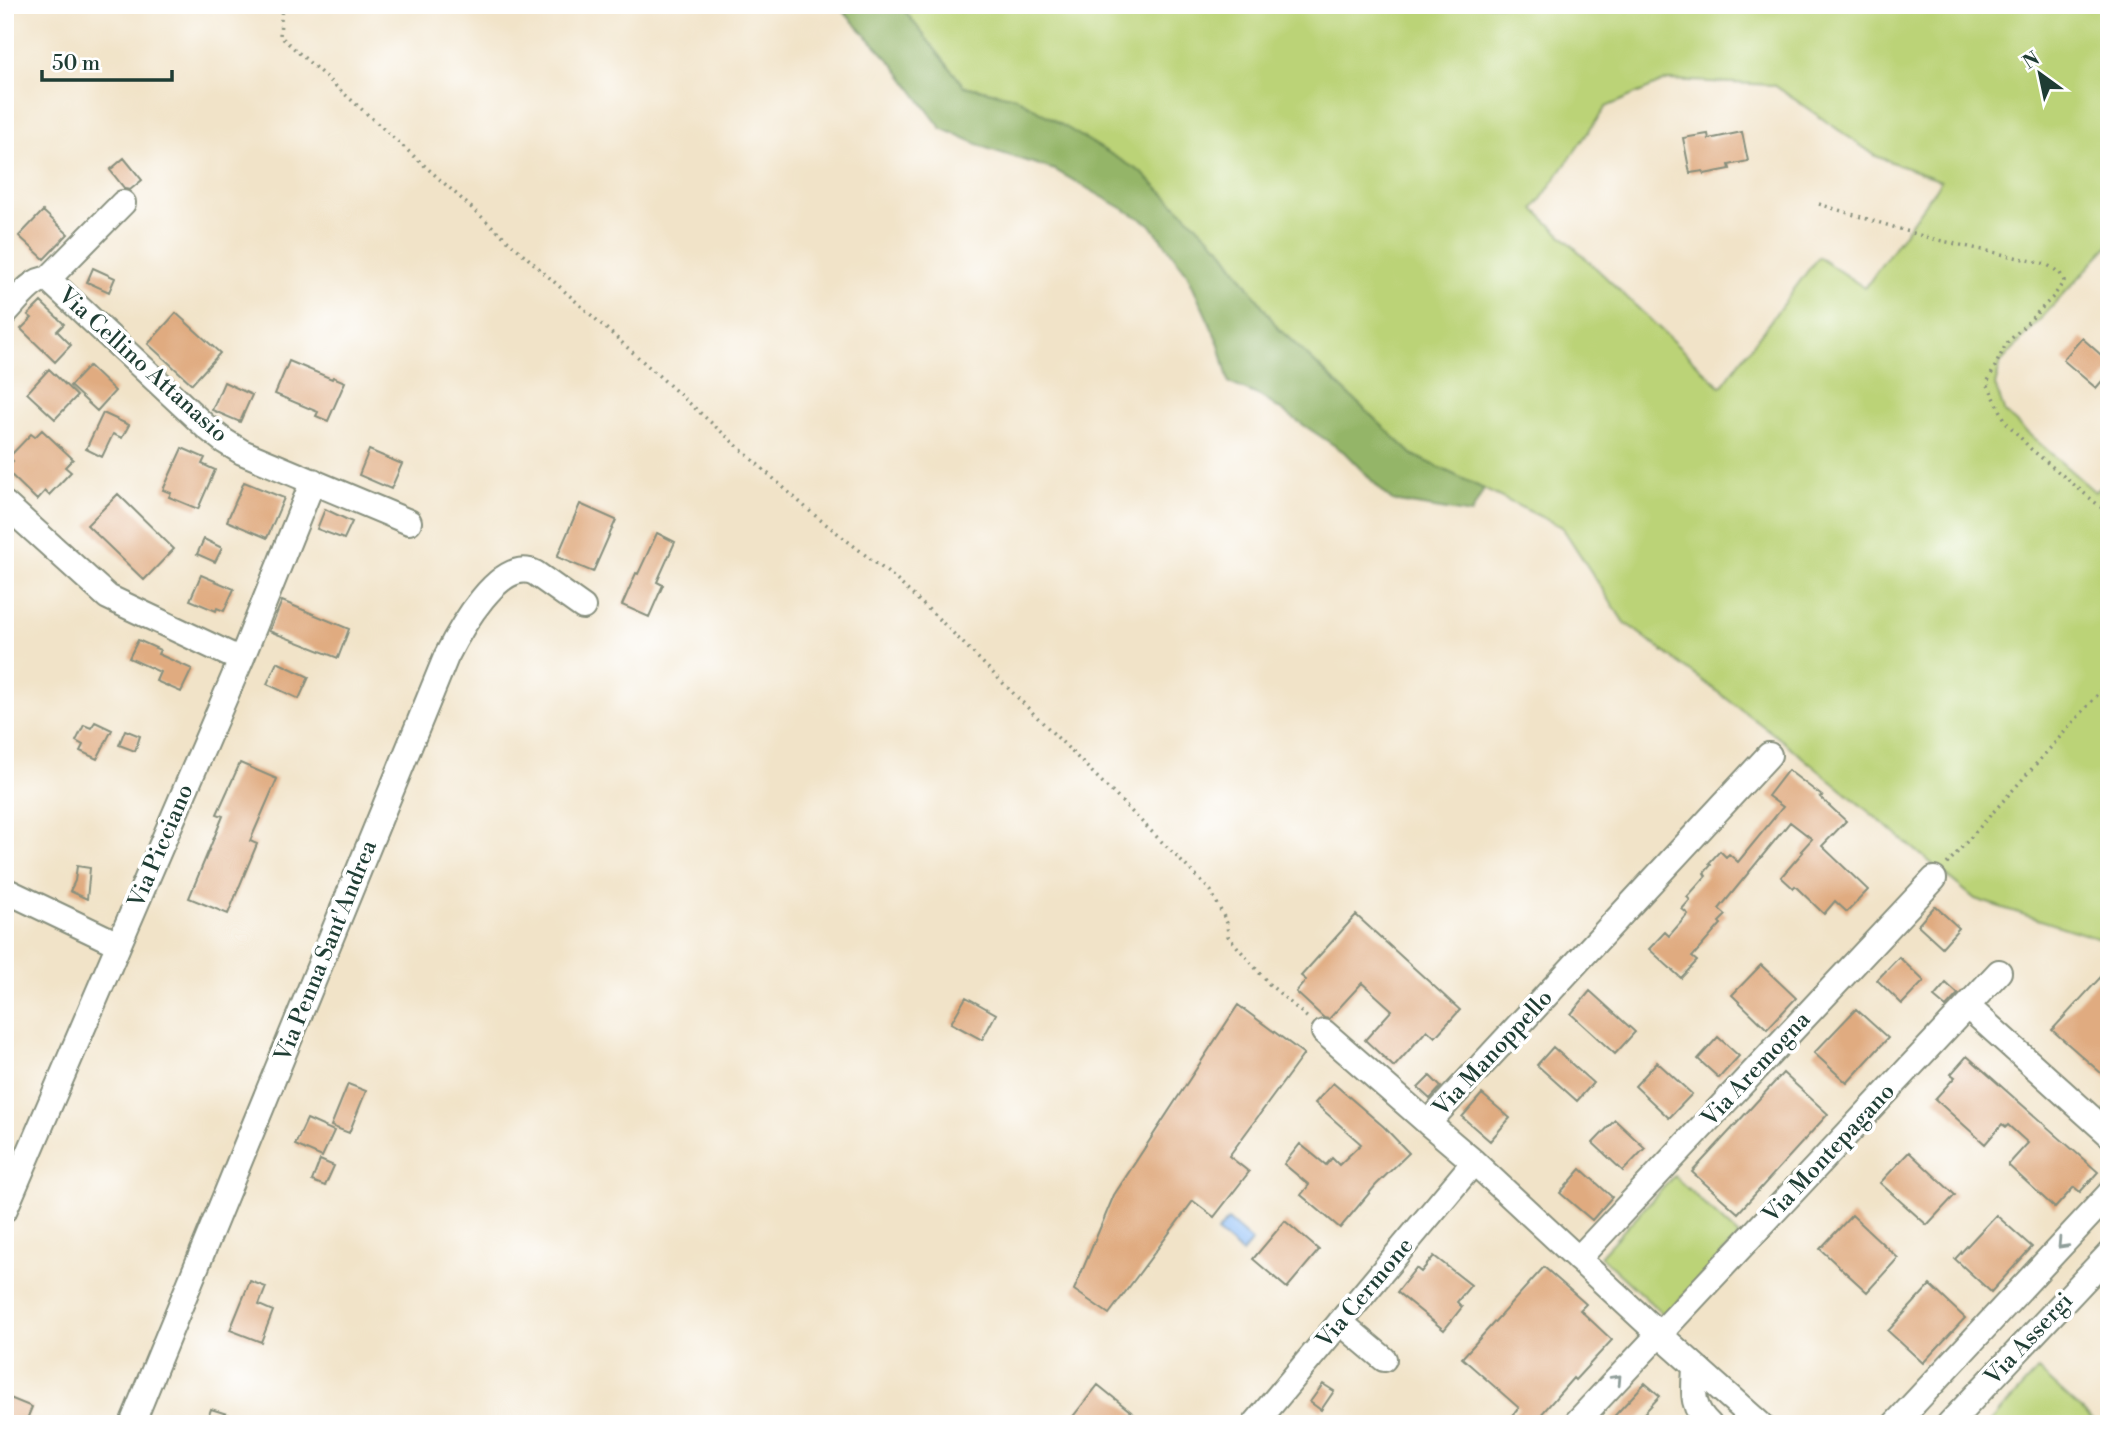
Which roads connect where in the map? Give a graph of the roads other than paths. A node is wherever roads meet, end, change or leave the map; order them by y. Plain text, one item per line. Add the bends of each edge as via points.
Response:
1 (123, 203) dead end
2 (48, 279) junction
3 (5, 313) edge
4 (313, 481) junction
5 (5, 504) edge
6 (409, 522) dead end
7 (583, 607) dead end
8 (241, 660) junction
9 (1769, 755) dead end
10 (1934, 878) road end
11 (5, 890) edge
12 (118, 944) junction
13 (1999, 972) dead end
14 (1967, 1006) junction
15 (1324, 1032) road end
16 (1428, 1123) junction
17 (2109, 1134) edge
18 (1474, 1162) junction
19 (2109, 1194) edge
20 (5, 1209) edge
21 (2109, 1254) edge
22 (1578, 1259) junction
23 (1340, 1322) junction
24 (1659, 1334) junction
25 (1384, 1359) dead end
26 (1695, 1367) junction
27 (1733, 1415) edge
28 (132, 1424) edge
29 (1255, 1424) edge
30 (1575, 1424) edge
31 (1709, 1424) edge
32 (1760, 1424) edge
33 (1895, 1424) edge
34 (1950, 1424) edge

1 - 2 street
2 - 3 street, Via Cellino Attanasio via 36,281
2 - 4 street, Via Cellino Attanasio via 218,437 242,452
4 - 6 street, Via Cellino Attanasio
4 - 8 street, Via Picciano
5 - 8 street via 99,592
7 - 28 street, Via Penna Sant'Andrea via 532,571 519,570 496,584 458,633
8 - 12 street, Via Picciano
9 - 16 street, Via Manoppello
10 - 22 street, Via Aremogna
11 - 12 street
12 - 20 street, Via Picciano
13 - 14 street, Via Montepagano
14 - 17 street
14 - 24 street, Via Montepagano
15 - 16 street
16 - 18 street, Via Manoppello
18 - 22 street, Via Manoppello
18 - 23 street, Via Cermone
19 -> 33 street
21 - 34 street, Via Assergi
22 - 24 street, Via Manoppello
23 - 25 street
23 - 29 street, Via Cermone
24 - 26 street, Via Manoppello
30 -> 24 street
26 - 27 street, Via Manoppello
26 - 31 street via 1696,1408
27 - 32 street, Via Manoppello

